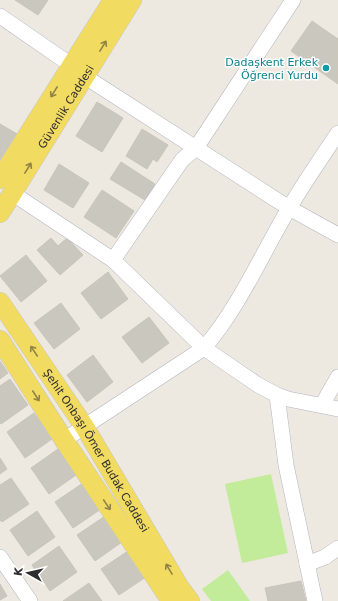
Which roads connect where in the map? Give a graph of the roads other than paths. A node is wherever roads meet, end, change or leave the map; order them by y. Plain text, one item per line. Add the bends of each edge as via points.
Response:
1 (113, 0) edge
2 (132, 0) edge
3 (293, 0) edge
4 (0, 16) edge
5 (77, 71) junction
6 (338, 132) edge
7 (196, 148) junction
8 (0, 179) edge
9 (12, 193) junction
10 (289, 208) junction
11 (0, 214) edge
12 (338, 235) edge
13 (113, 260) junction
14 (0, 302) edge
15 (0, 340) edge
16 (204, 348) junction
17 (338, 377) edge
18 (278, 395) junction
19 (322, 405) junction
20 (338, 409) edge
21 (84, 426) junction
22 (64, 440) junction
23 (338, 548) edge
24 (0, 557) edge
25 (307, 564) junction
26 (173, 597) edge
27 (30, 601) edge
28 (315, 601) edge

1 - 5 main road, Güvenlik Caddesi
5 -> 2 main road, Güvenlik Caddesi
3 - 7 street
4 - 5 street
5 - 7 street
5 -> 8 main road, Güvenlik Caddesi
9 -> 5 main road, Güvenlik Caddesi
6 - 10 street
7 - 10 street
7 - 13 street via 182,160
9 - 11 main road, Güvenlik Caddesi
9 - 13 street
10 - 12 street
10 - 16 street via 231,312
13 - 16 street
21 -> 14 main road, Şehit Onbaşı Ömer Budak Caddesi
15 -> 22 main road, Şehit Onbaşı Ömer Budak Caddesi
16 - 18 street via 258,385
16 - 21 street
17 - 19 street
18 - 19 street via 299,402
18 - 25 street via 286,465
19 - 20 street
21 - 22 street
26 -> 21 main road, Şehit Onbaşı Ömer Budak Caddesi
22 -> 26 main road, Şehit Onbaşı Ömer Budak Caddesi
23 - 25 street via 325,557
24 - 27 street
25 - 28 street

